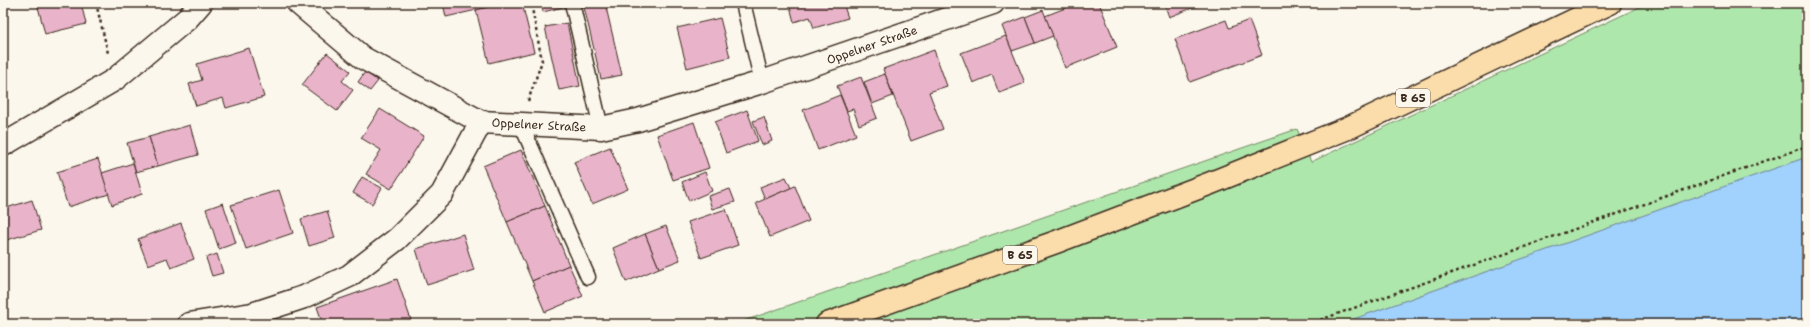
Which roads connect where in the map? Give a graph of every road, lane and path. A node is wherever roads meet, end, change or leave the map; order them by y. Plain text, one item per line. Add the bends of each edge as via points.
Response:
1 (96, 3) edge
2 (201, 3) edge
3 (298, 3) edge
4 (531, 3) edge
5 (572, 3) edge
6 (743, 3) edge
7 (1610, 3) edge
8 (984, 5) edge
9 (114, 80) junction
10 (762, 82) junction
11 (481, 122) junction
12 (521, 124) junction
13 (601, 128) junction
14 (3, 145) edge
15 (1807, 146) edge
16 (588, 277) dead end
17 (190, 324) edge
18 (827, 324) edge
19 (1309, 324) edge

1 - 9 path
2 - 9 street via 187,19
3 - 11 street, Oppelner Straße via 363,58
4 - 12 path via 542,61
5 - 13 lane
6 - 10 lane
7 - 18 main road, B 65 via 1348,128 1056,242
8 - 10 street, Oppelner Straße
9 - 14 street
10 - 13 street, Oppelner Straße via 638,120
11 - 12 street, Oppelner Straße
11 - 17 street via 442,194 397,239 349,276 304,297 252,314
12 - 13 street, Oppelner Straße
12 - 16 lane
15 - 19 path

